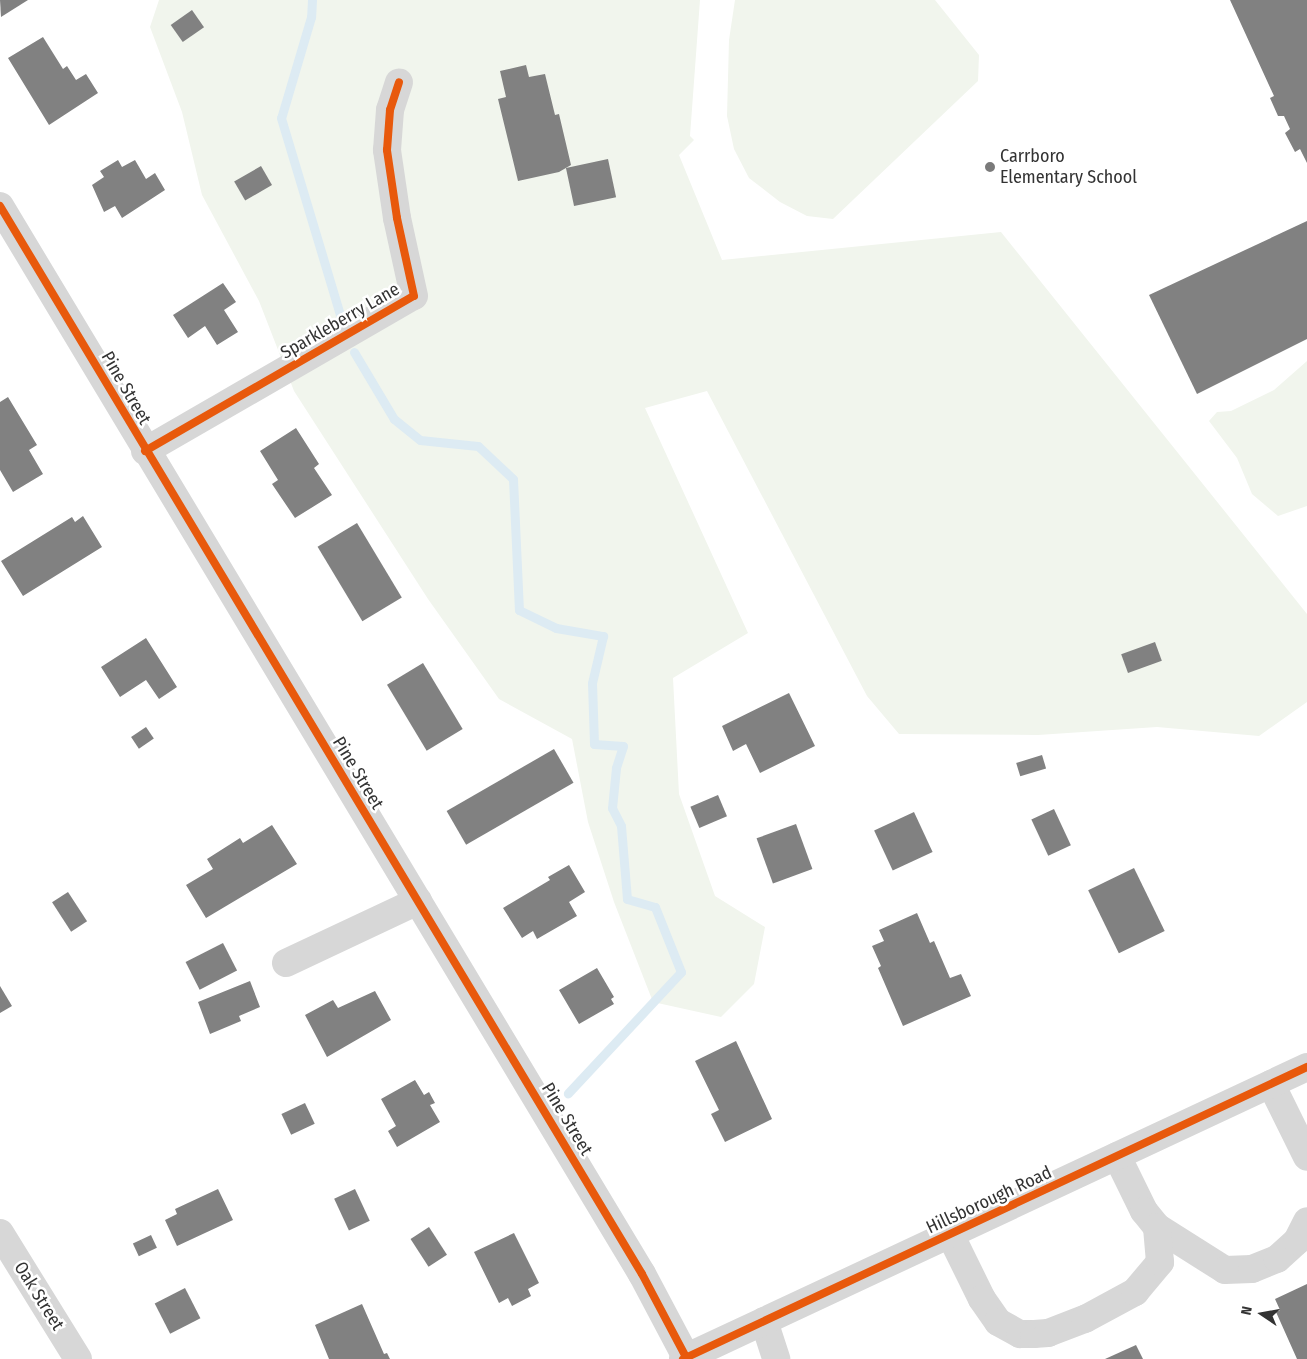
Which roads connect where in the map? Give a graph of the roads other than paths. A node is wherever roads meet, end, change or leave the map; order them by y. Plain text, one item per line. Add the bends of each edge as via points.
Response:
1 (399, 82) dead end
2 (0, 206) edge
3 (145, 451) junction
4 (418, 901) junction
5 (286, 964) dead end
6 (1307, 1067) edge
7 (1271, 1084) junction
8 (1117, 1156) junction
9 (1307, 1157) edge
10 (1307, 1221) edge
11 (1157, 1227) junction
12 (0, 1233) edge
13 (950, 1234) junction
14 (764, 1321) junction
15 (685, 1358) edge
16 (78, 1359) edge
17 (776, 1359) edge

1 - 3 street, Sparkleberry Lane via 390,110 387,150 397,218 414,296
2 - 3 street, Pine Street
3 - 4 street, Pine Street
4 - 5 street
4 - 15 street, Pine Street via 642,1274
6 - 7 street, Hillsborough Road
7 - 8 street, Hillsborough Road
7 - 9 street
8 - 11 street via 1144,1210
8 - 13 street, Hillsborough Road
10 - 11 street via 1290,1250 1252,1268 1236,1270 1210,1263
11 - 13 street via 1160,1262 1135,1292 1085,1319 1048,1333 1027,1334 1007,1330 998,1322 982,1299
12 - 16 street, Oak Street
13 - 14 street, Hillsborough Road
14 - 15 street, Hillsborough Road
14 - 17 street

